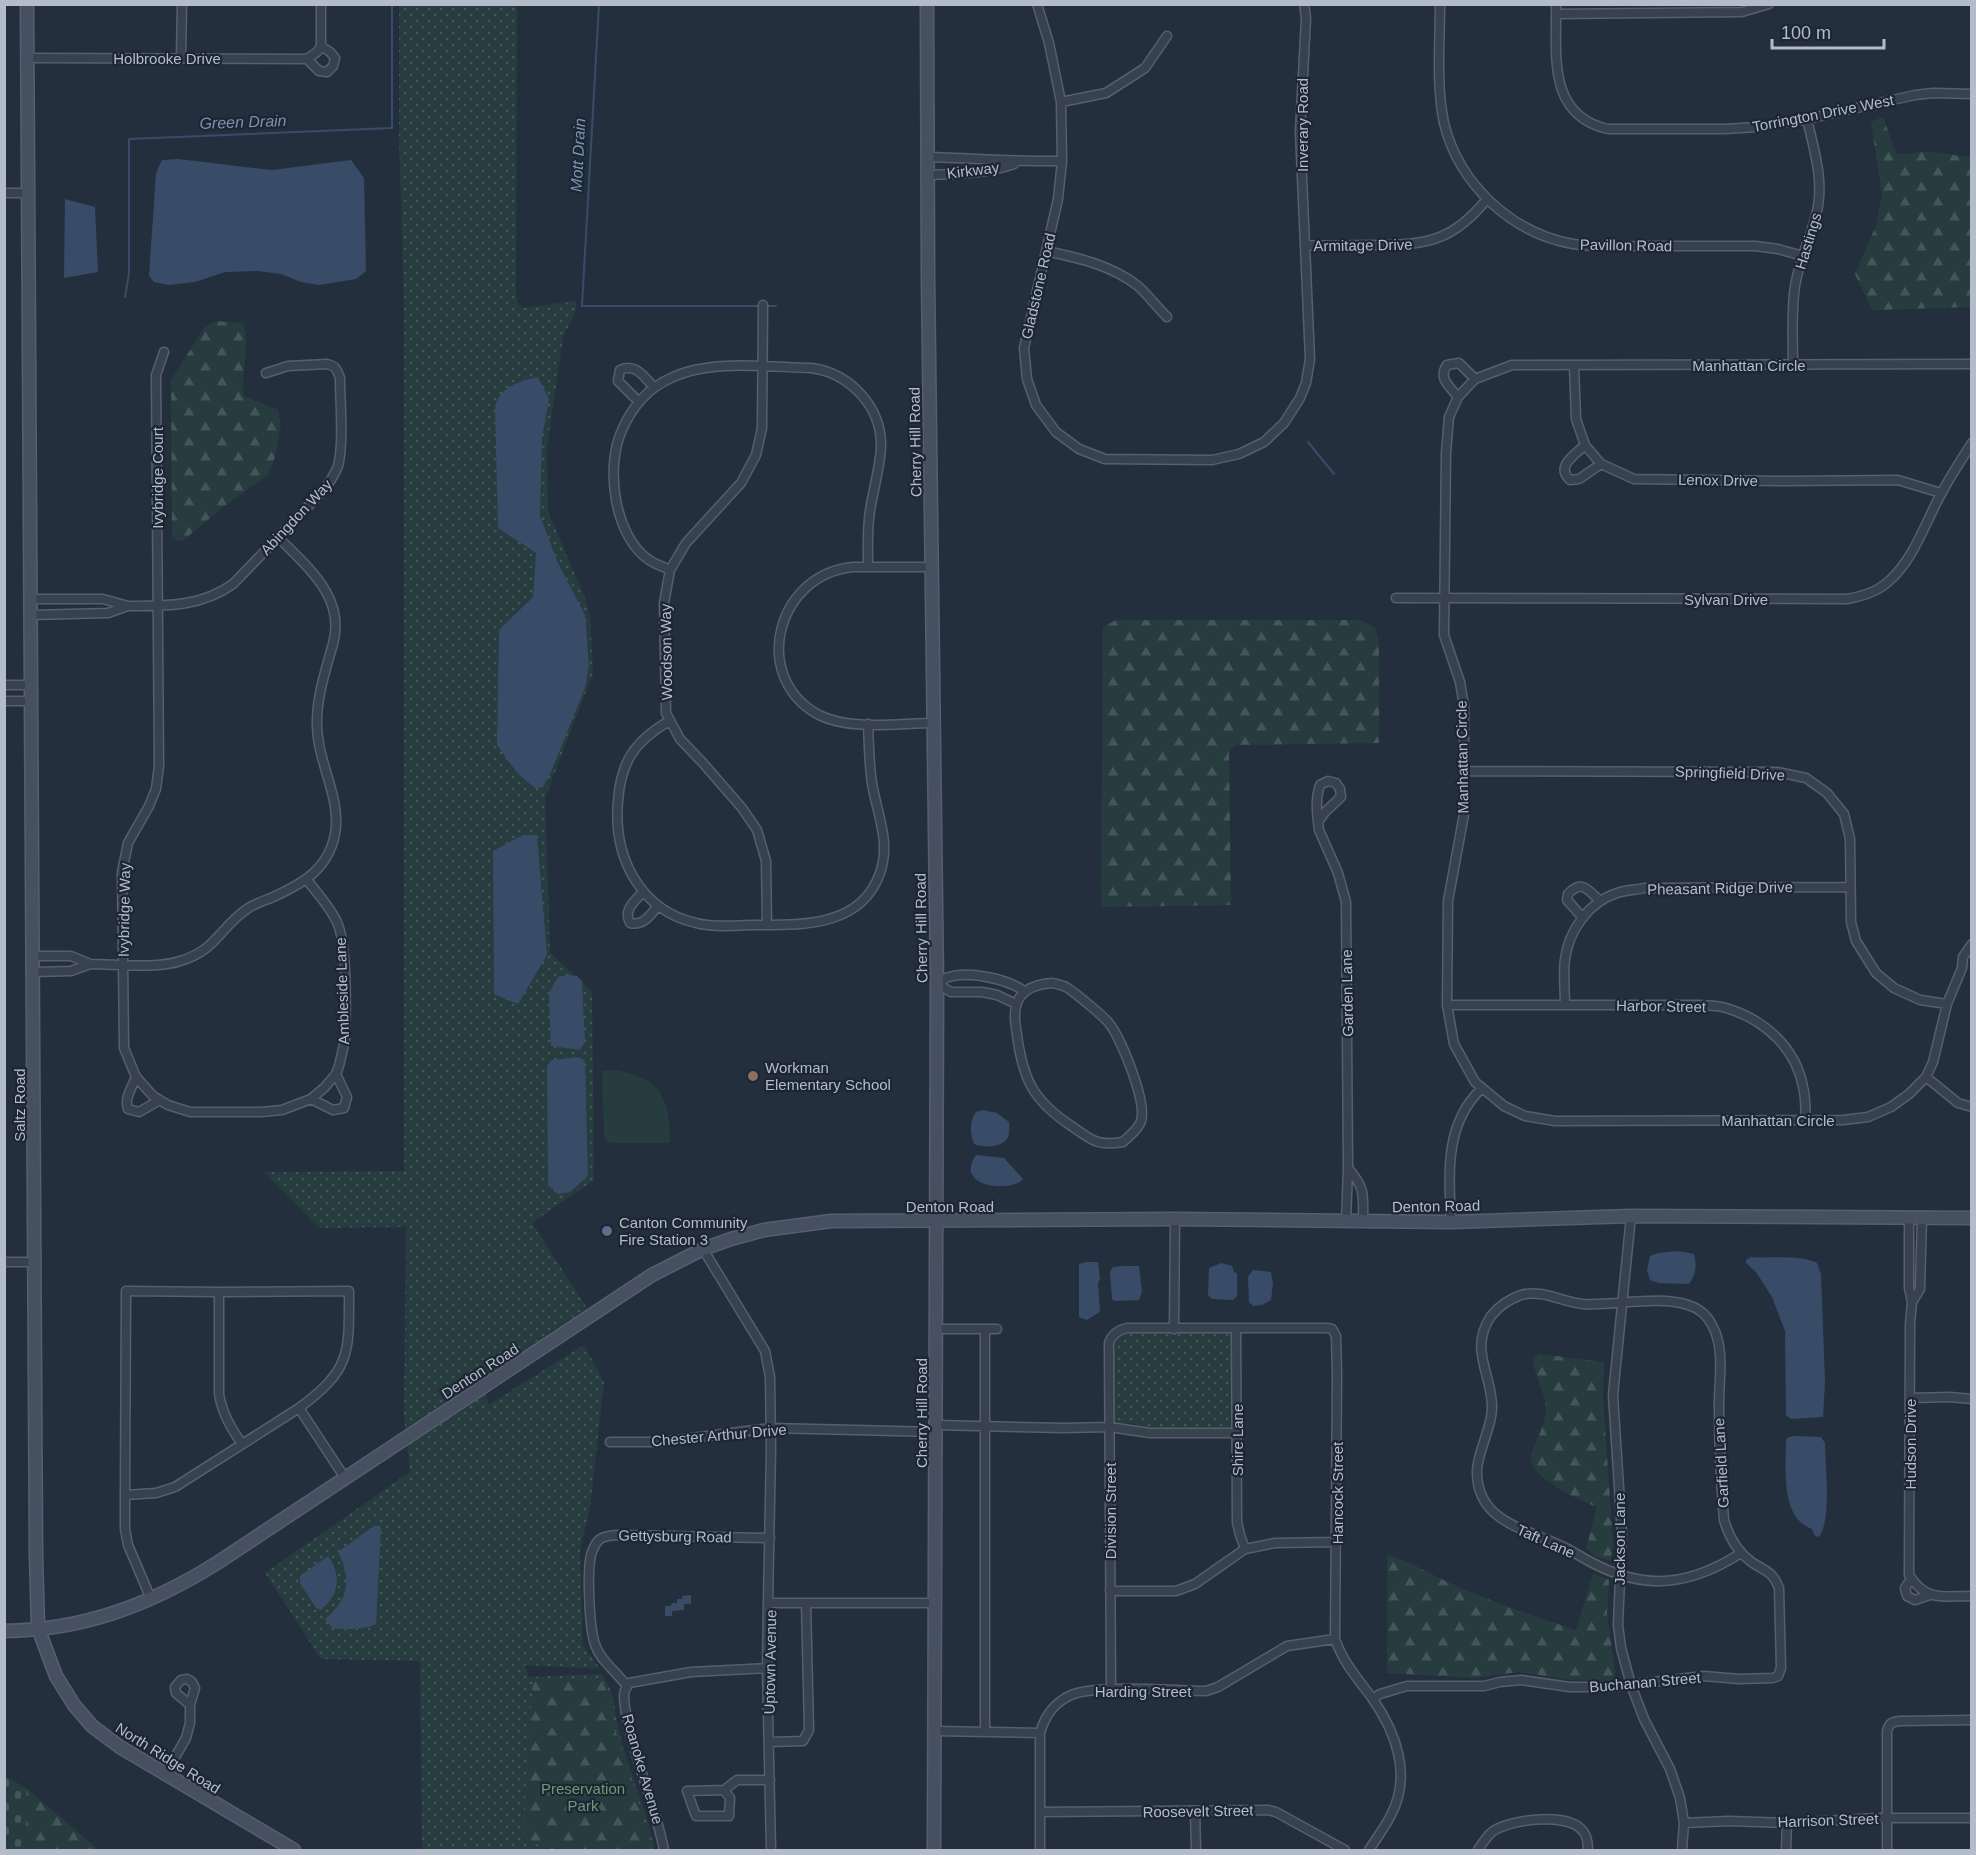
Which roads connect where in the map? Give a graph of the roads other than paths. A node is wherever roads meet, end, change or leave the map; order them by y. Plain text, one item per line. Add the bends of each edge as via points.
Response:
1 (27, 4) edge
2 (182, 4) edge
3 (321, 4) edge
4 (927, 4) edge
5 (1037, 4) edge
6 (1304, 4) edge
7 (1440, 4) edge
8 (1769, 4) edge
9 (1556, 9) edge
10 (1167, 36) dead end
11 (321, 46) junction
12 (27, 58) junction
13 (181, 58) junction
14 (307, 59) junction
15 (1971, 94) edge
16 (1061, 102) junction
17 (1807, 119) junction
18 (927, 158) junction
19 (1062, 161) junction
20 (1017, 162) junction
21 (927, 175) junction
22 (4, 193) edge
23 (28, 193) junction
24 (1487, 199) junction
25 (1305, 246) junction
26 (1046, 251) junction
27 (1803, 256) junction
28 (764, 305) dead end
29 (1167, 317) dead end
30 (164, 352) dead end
31 (1971, 364) edge
32 (1793, 365) junction
33 (1574, 366) junction
34 (762, 367) junction
35 (266, 373) dead end
36 (1475, 379) junction
37 (654, 387) junction
38 (1458, 397) junction
39 (1300, 398) joint
40 (639, 402) junction
41 (1971, 443) edge
42 (1586, 445) junction
43 (1601, 464) junction
44 (1941, 493) junction
45 (278, 537) junction
46 (867, 566) junction
47 (932, 567) junction
48 (670, 570) junction
49 (1396, 598) dead end
50 (31, 599) junction
51 (1445, 599) junction
52 (128, 606) junction
53 (157, 606) junction
54 (31, 615) junction
55 (4, 685) edge
56 (31, 685) junction
57 (4, 701) edge
58 (32, 701) junction
59 (669, 721) junction
60 (934, 723) junction
61 (868, 724) junction
62 (1464, 771) junction
63 (1318, 822) junction
64 (308, 880) junction
65 (1850, 887) junction
66 (643, 892) junction
67 (1600, 901) junction
68 (658, 906) junction
69 (1583, 918) junction
70 (767, 925) junction
71 (1971, 944) edge
72 (33, 956) junction
73 (1971, 962) edge
74 (90, 963) junction
75 (123, 964) junction
76 (1962, 968) junction
77 (33, 972) junction
78 (937, 984) junction
79 (1024, 991) junction
80 (1016, 1004) junction
81 (1947, 1004) junction
82 (1448, 1005) junction
83 (1565, 1005) junction
84 (336, 1074) junction
85 (136, 1077) junction
86 (1926, 1077) junction
87 (1481, 1089) junction
88 (311, 1099) junction
89 (160, 1100) junction
90 (1971, 1107) edge
91 (1806, 1120) junction
92 (1348, 1168) junction
93 (1630, 1216) junction
94 (1916, 1218) junction
95 (1971, 1218) edge
96 (1175, 1220) junction
97 (937, 1222) junction
98 (1346, 1222) junction
99 (1363, 1222) junction
100 (1450, 1222) junction
101 (704, 1249) junction
102 (4, 1262) edge
103 (34, 1262) junction
104 (219, 1292) junction
105 (1622, 1302) junction
106 (1912, 1302) junction
107 (936, 1329) junction
108 (986, 1329) junction
109 (997, 1329) dead end
110 (1174, 1329) junction
111 (1236, 1329) junction
112 (1115, 1333) joint
113 (1910, 1398) junction
114 (1971, 1399) edge
115 (299, 1408) junction
116 (986, 1427) junction
117 (1109, 1427) junction
118 (771, 1428) junction
119 (936, 1429) junction
120 (1237, 1433) junction
121 (609, 1442) dead end
122 (242, 1444) junction
123 (345, 1478) junction
124 (125, 1495) junction
125 (770, 1538) junction
126 (1337, 1542) junction
127 (1245, 1549) junction
128 (1741, 1553) junction
129 (1621, 1576) junction
130 (1913, 1582) junction
131 (1110, 1591) junction
132 (1930, 1595) junction
133 (1971, 1596) edge
134 (151, 1599) junction
135 (768, 1603) junction
136 (806, 1603) junction
137 (936, 1603) junction
138 (38, 1628) junction
139 (4, 1631) edge
140 (1335, 1639) junction
141 (767, 1668) junction
142 (1778, 1676) joint
143 (1631, 1686) junction
144 (627, 1687) junction
145 (1111, 1690) junction
146 (1373, 1699) junction
147 (190, 1705) dead end
148 (1971, 1720) edge
149 (935, 1731) junction
150 (985, 1732) junction
151 (1040, 1733) junction
152 (769, 1742) junction
153 (165, 1775) junction
154 (770, 1780) junction
155 (724, 1790) junction
156 (1195, 1811) junction
157 (1041, 1812) junction
158 (1887, 1818) junction
159 (1971, 1818) edge
160 (1684, 1823) junction
161 (1787, 1823) junction
162 (294, 1851) edge
163 (664, 1851) edge
164 (771, 1851) edge
165 (934, 1851) edge
166 (1040, 1851) edge
167 (1196, 1851) edge
168 (1345, 1851) edge
169 (1369, 1851) edge
170 (1478, 1851) edge
171 (1588, 1851) edge
172 (1682, 1851) edge
173 (1786, 1851) edge
174 (1887, 1851) edge

1 - 12 street, Saltz Road
2 - 13 street
3 - 11 street
4 - 18 street, Cherry Hill Road
5 - 16 street, Gladstone Road
6 - 25 street, Inverary Road via 1300,132
7 - 24 street, Pavillon Road via 1444,122 1457,158
8 - 9 street via 1742,12
9 - 17 street, Torrington Drive West via 1558,79 1572,108 1595,125 1623,130 1724,129
10 - 16 street via 1145,68 1106,93
11 - 14 street
11 - 14 street via 335,58 327,72 319,71
12 - 13 street, Holbrooke Drive
12 - 23 street, Saltz Road
13 - 14 street, Holbrooke Drive
15 - 17 street, Torrington Drive West via 1915,95
16 - 19 street, Gladstone Road
17 - 27 street, Hastings via 1820,192
18 - 20 street, Kirkway
18 - 21 street, Cherry Hill Road
19 - 20 street, Kirkway
19 - 26 street, Gladstone Road
20 - 21 street, Kirkway via 996,170
21 - 47 street, Cherry Hill Road
22 - 23 street
23 - 50 street, Saltz Road
24 - 25 street, Armitage Drive via 1455,230 1431,242 1404,246
24 - 27 street, Pavillon Road via 1525,227 1573,244 1755,246
25 - 39 street, Armitage Drive via 1310,359
26 - 29 street via 1088,260 1114,272 1138,286
26 - 39 street, Gladstone Road via 1024,348 1027,379 1036,405 1056,432 1078,449 1105,459 1212,460 1239,454 1264,442 1284,423
27 - 32 street, Hastings via 1794,292
28 - 34 street, Woodson Way
30 - 53 street, Ivybridge Court via 156,375
31 - 32 street, Manhattan Circle
32 - 33 street, Manhattan Circle
33 - 36 street, Manhattan Circle via 1512,365
33 - 42 street, Lenox Drive via 1576,419
34 - 37 street via 694,369
34 - 46 street via 825,370 842,378 871,408 879,424 881,447 870,511
34 - 48 street, Woodson Way via 762,428 754,462 741,483 686,543
35 - 45 street, Abingdon Way via 288,366 327,364 337,370 340,378 338,464 333,478
36 - 38 street, Manhattan Circle
36 - 38 street via 1458,363 1447,364 1443,379
37 - 40 street
37 - 40 street via 636,368 620,370 618,381
38 - 51 street, Manhattan Circle via 1449,417 1446,453
40 - 48 street via 621,431 617,447 616,503 623,528 635,546 649,560
41 - 44 street, Sylvan Drive
42 - 43 street, Lenox Drive
42 - 43 street via 1565,464 1567,477 1579,479
43 - 44 street, Lenox Drive via 1634,478 1898,480
44 - 51 street, Sylvan Drive via 1902,568 1888,582 1859,597
45 - 53 street, Abingdon Way via 220,593 193,602
45 - 64 street via 322,582 335,622 316,723 335,804 336,827 326,856
46 - 47 street
46 - 61 street via 828,572 806,586 787,613 779,644 782,669 789,684 813,711 834,721
47 - 60 street, Cherry Hill Road
48 - 59 street, Woodson Way via 664,603
49 - 51 street, Sylvan Drive
50 - 52 street via 103,598
50 - 54 street, Saltz Road
51 - 62 street, Manhattan Circle via 1444,635 1464,706
52 - 53 street, Abingdon Way
52 - 54 street via 108,613
53 - 75 street, Ivybridge Way via 159,766 156,789 125,852
54 - 56 street, Saltz Road
55 - 56 street
56 - 58 street, Saltz Road
57 - 58 street
58 - 72 street, Saltz Road
59 - 66 street via 649,733 633,750 619,790 617,828 622,854
59 - 70 street, Woodson Way via 680,740 757,830 766,861
60 - 61 street
60 - 78 street, Cherry Hill Road
61 - 70 street via 872,783 885,845 875,884 855,907 833,919
62 - 65 street, Springfield Drive via 1777,772 1806,778 1827,793 1844,814 1850,839
62 - 82 street, Manhattan Circle via 1464,814 1448,901
63 - 63 street, Garden Lane via 1320,785 1336,783 1341,797
63 - 92 street, Garden Lane via 1346,902
64 - 75 street via 249,907 200,954 178,962
64 - 84 street, Ambleside Lane via 330,909 344,942 345,1040
65 - 67 street, Pheasant Ridge Drive via 1644,888
65 - 81 street, Springfield Drive via 1856,941 1876,973 1894,988 1920,1000
66 - 68 street
66 - 68 street via 627,910 630,923 644,922
67 - 69 street, Pheasant Ridge Drive
67 - 69 street via 1584,887 1573,888 1568,900
68 - 70 street via 702,924
69 - 83 street, Pheasant Ridge Drive via 1570,938 1564,960
71 - 76 street, Manhattan Circle
72 - 74 street via 71,956
72 - 77 street, Saltz Road
73 - 76 street
74 - 75 street
74 - 77 street via 71,971
75 - 85 street, Ivybridge Way via 124,1041
76 - 81 street, Manhattan Circle
77 - 103 street, Saltz Road
78 - 79 street via 947,977 1000,978
78 - 80 street via 951,992 982,992
78 - 97 street, Cherry Hill Road
79 - 80 street
79 - 80 street via 1052,983 1066,987 1108,1023 1133,1073 1142,1108 1141,1121 1123,1142 1097,1143 1051,1113 1035,1095 1024,1073 1018,1045
81 - 86 street, Manhattan Circle
82 - 83 street, Harbor Street
82 - 87 street, Manhattan Circle via 1454,1044 1469,1075
83 - 91 street, Harbor Street via 1698,1005 1724,1007 1749,1016 1778,1038 1794,1059 1803,1087
84 - 88 street
84 - 88 street via 347,1097 344,1108 333,1110
85 - 89 street, Ivybridge Way
85 - 89 street via 127,1096 128,1109 139,1112
86 - 90 street via 1958,1103
86 - 91 street, Manhattan Circle via 1891,1107 1868,1117
87 - 91 street, Manhattan Circle via 1526,1116 1555,1121
87 - 100 street via 1467,1104 1454,1131 1450,1149
88 - 89 street via 278,1111 243,1112 190,1112
92 - 98 street, Garden Lane
92 - 99 street, Garden Lane via 1362,1187
93 - 94 street, Denton Road
93 - 100 street, Denton Road
93 - 105 street, Jackson Lane
94 - 95 street, Denton Road
94 - 106 street, Hudson Drive via 1909,1288
94 - 106 street, Hudson Drive via 1920,1288
96 - 97 street, Denton Road
96 - 98 street, Denton Road
96 - 110 street
97 - 101 street, Denton Road via 801,1224 749,1234
97 - 107 street, Cherry Hill Road
98 - 99 street, Denton Road
99 - 100 street, Denton Road
101 - 118 street via 765,1351
101 - 123 street, Denton Road via 652,1275
102 - 103 street
103 - 138 street, Saltz Road
104 - 115 street via 349,1291 344,1359 327,1386
104 - 122 street via 219,1394 227,1421
104 - 124 street via 126,1291
105 - 128 street, Garfield Lane via 1687,1304 1702,1312 1712,1325 1719,1353 1724,1520
105 - 129 street, Jackson Lane via 1613,1395
105 - 129 street, Taft Lane via 1581,1304 1536,1293 1520,1296 1493,1314 1485,1330 1481,1355 1492,1412 1477,1471 1483,1497 1506,1523 1561,1544
106 - 113 street, Hudson Drive
107 - 108 street
107 - 119 street, Cherry Hill Road
108 - 109 street
108 - 116 street
110 - 111 street, Hancock Street
110 - 112 street, Hancock Street via 1127,1328
111 - 120 street, Shire Lane
111 - 126 street, Hancock Street via 1327,1328 1335,1332
112 - 117 street, Division Street via 1109,1343
113 - 114 street
113 - 130 street, Hudson Drive via 1909,1575
115 - 122 street
115 - 123 street
116 - 117 street, Chester Arthur Drive
116 - 119 street, Chester Arthur Drive
116 - 150 street
117 - 120 street, Chester Arthur Drive via 1150,1433
117 - 131 street, Division Street
118 - 119 street, Chester Arthur Drive
118 - 121 street, Chester Arthur Drive via 660,1442
118 - 125 street
119 - 137 street, Cherry Hill Road
120 - 127 street, Shire Lane via 1237,1522
122 - 124 street via 175,1487
123 - 134 street, Denton Road via 217,1563
124 - 134 street via 128,1545
125 - 135 street
125 - 144 street, Gettysburg Road via 610,1535 599,1540 591,1553 593,1640 603,1659
126 - 127 street via 1275,1543
126 - 140 street, Hancock Street
127 - 131 street via 1187,1588 1164,1592
128 - 129 street, Taft Lane via 1704,1574 1681,1579
128 - 142 street, Garfield Lane via 1774,1576 1779,1588
129 - 143 street, Jackson Lane via 1618,1625
130 - 132 street
130 - 132 street, Hudson Drive via 1905,1588 1906,1596 1915,1600
131 - 145 street, Division Street
132 - 133 street
134 - 138 street, Denton Road via 100,1618
135 - 136 street, Uptown Avenue
135 - 141 street, Uptown Avenue
136 - 137 street, Uptown Avenue
136 - 152 street via 809,1730 803,1741
137 - 149 street, Cherry Hill Road
138 - 139 street
138 - 153 street, North Ridge Road via 56,1676 92,1726
140 - 145 street, Harding Street via 1287,1646 1206,1691
140 - 146 street, Hancock Street via 1347,1666
141 - 144 street via 691,1672 629,1683
141 - 152 street, Uptown Avenue
142 - 143 street, Buchanan Street via 1704,1676
143 - 146 street, Buchanan Street via 1570,1687 1521,1680 1484,1686 1407,1686
143 - 160 street, Jackson Lane via 1670,1770
144 - 163 street, Roanoke Avenue via 624,1693 628,1722
145 - 151 street, Harding Street via 1082,1691 1057,1703
146 - 169 street, Hancock Street via 1395,1739 1402,1777 1391,1814
147 - 153 street via 186,1738
148 - 158 street via 1891,1723 1887,1731
149 - 150 street
149 - 165 street, Cherry Hill Road
150 - 151 street
151 - 157 street, Harding Street
152 - 154 street, Uptown Avenue
153 - 162 street, North Ridge Road
154 - 155 street via 737,1780
154 - 164 street, Uptown Avenue
155 - 155 street via 687,1791 696,1816 729,1816 730,1798
156 - 157 street, Roosevelt Street
156 - 167 street
156 - 168 street, Roosevelt Street via 1276,1812
157 - 166 street, Harding Street
158 - 159 street, Harrison Street
158 - 161 street, Harrison Street
158 - 174 street
160 - 161 street, Harrison Street
160 - 172 street, Jackson Lane
161 - 173 street
170 - 171 street via 1492,1832 1505,1825 1548,1819 1582,1830

